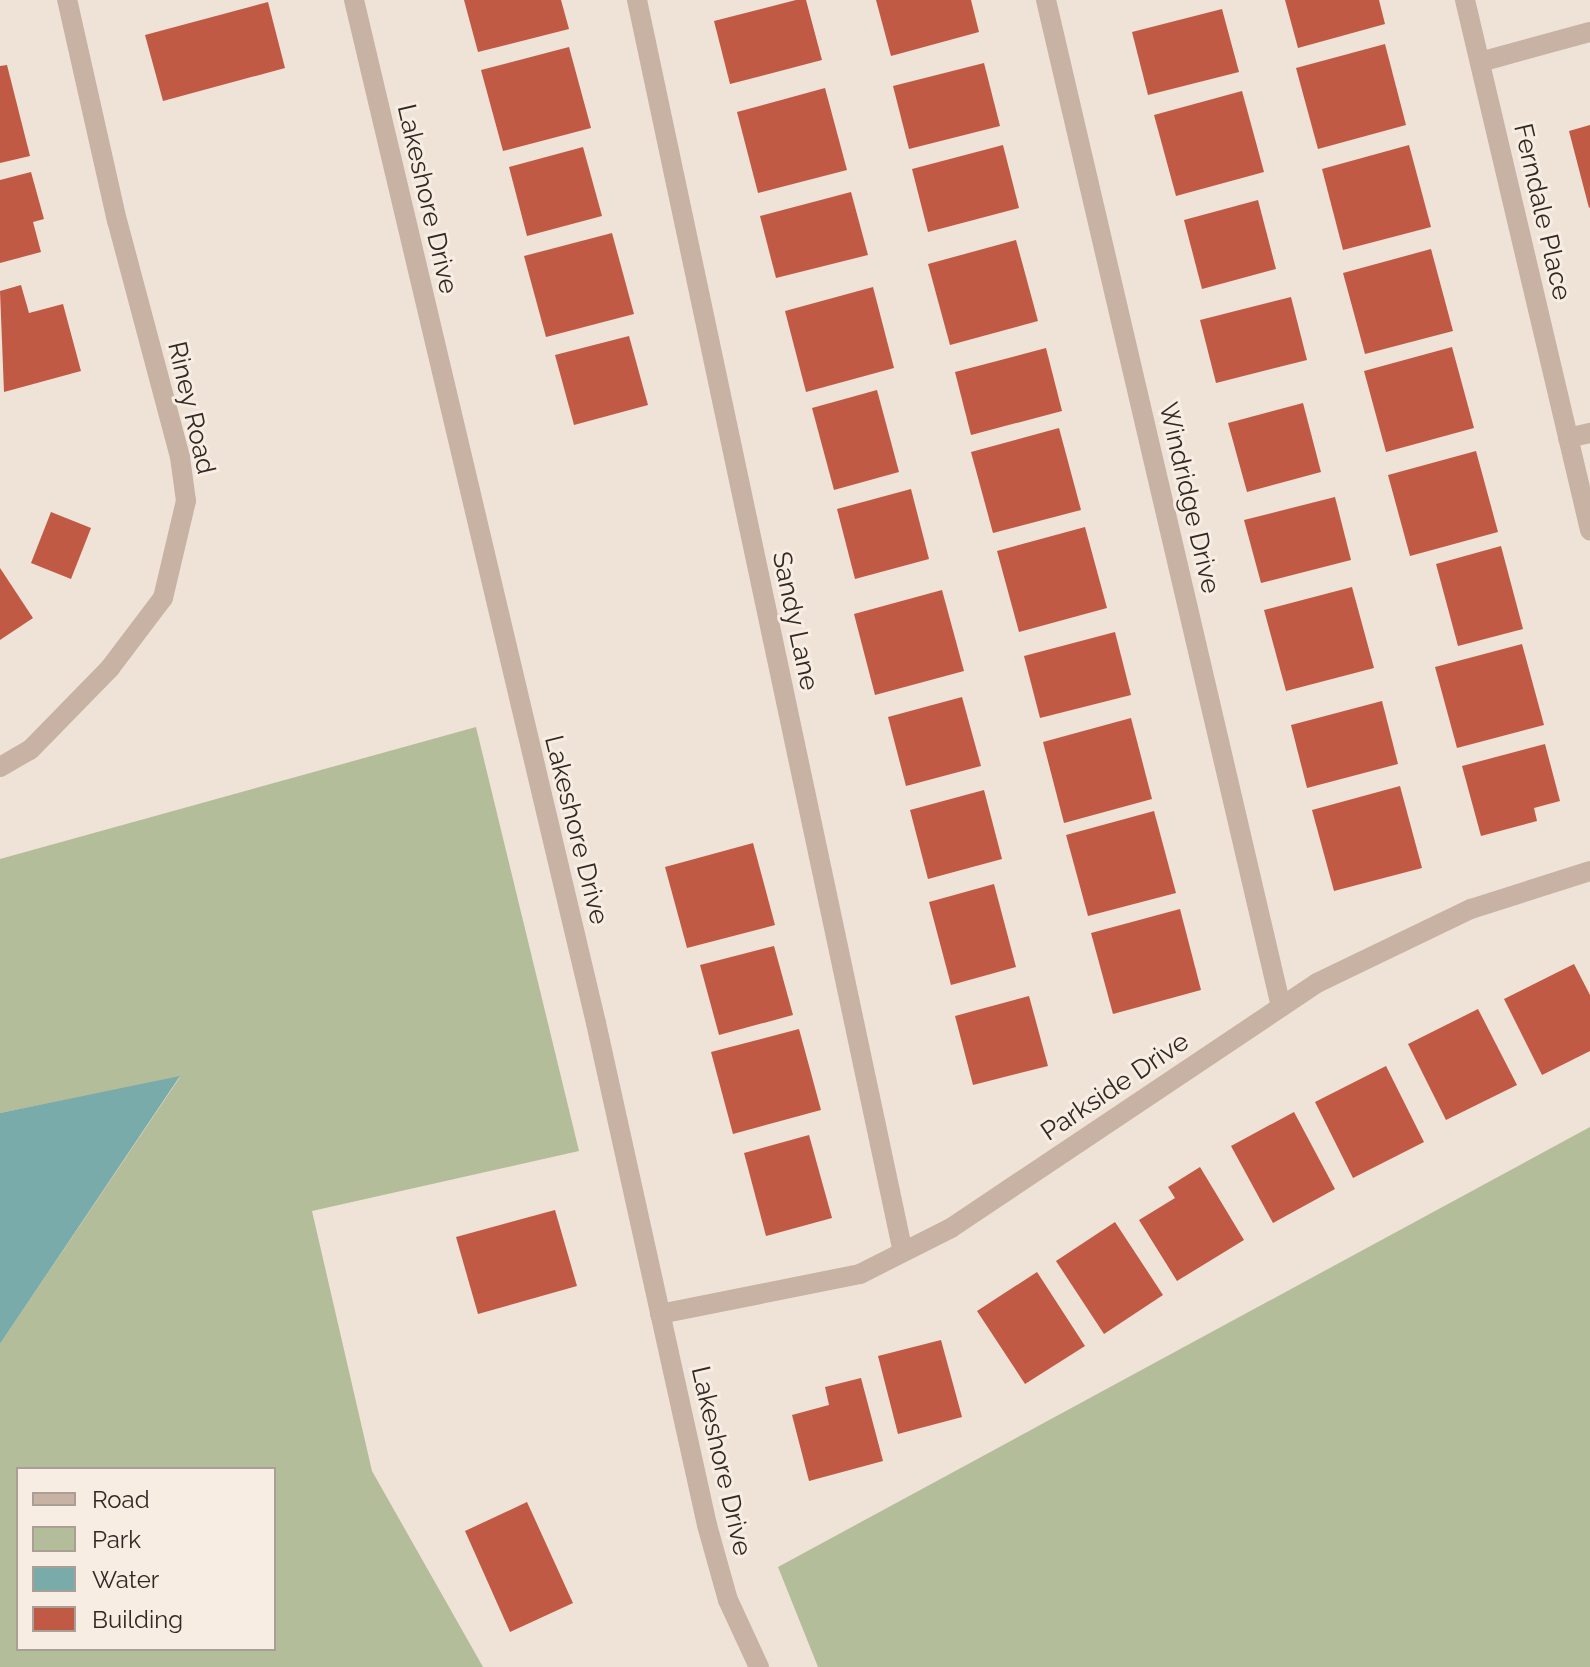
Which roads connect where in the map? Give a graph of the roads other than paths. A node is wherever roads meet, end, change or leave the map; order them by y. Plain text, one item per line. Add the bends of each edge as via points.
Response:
1 (67, 0) edge
2 (354, 0) edge
3 (637, 0) edge
4 (1046, 0) edge
5 (1465, 0) edge
6 (1590, 32) edge
7 (1480, 62) junction
8 (1590, 433) edge
9 (1568, 438) junction
10 (1590, 530) edge
11 (0, 767) edge
12 (1590, 871) edge
13 (1281, 1007) junction
14 (903, 1252) junction
15 (660, 1314) junction
16 (759, 1667) edge

1 - 11 street, Riney Road via 117,221 180,457 186,501 163,598 110,668 30,750
2 - 15 street, Lakeshore Drive
3 - 14 street, Sandy Lane
4 - 13 street, Windridge Drive
5 - 7 street, Ferndale Place
6 - 7 street
7 - 9 street, Ferndale Place
8 - 9 street
9 - 10 street, Ferndale Place
12 - 13 street, Parkside Drive via 1471,909 1317,983
13 - 14 street, Parkside Drive via 951,1228
14 - 15 street, Parkside Drive via 860,1274
15 - 16 street, Lakeshore Drive via 728,1600

